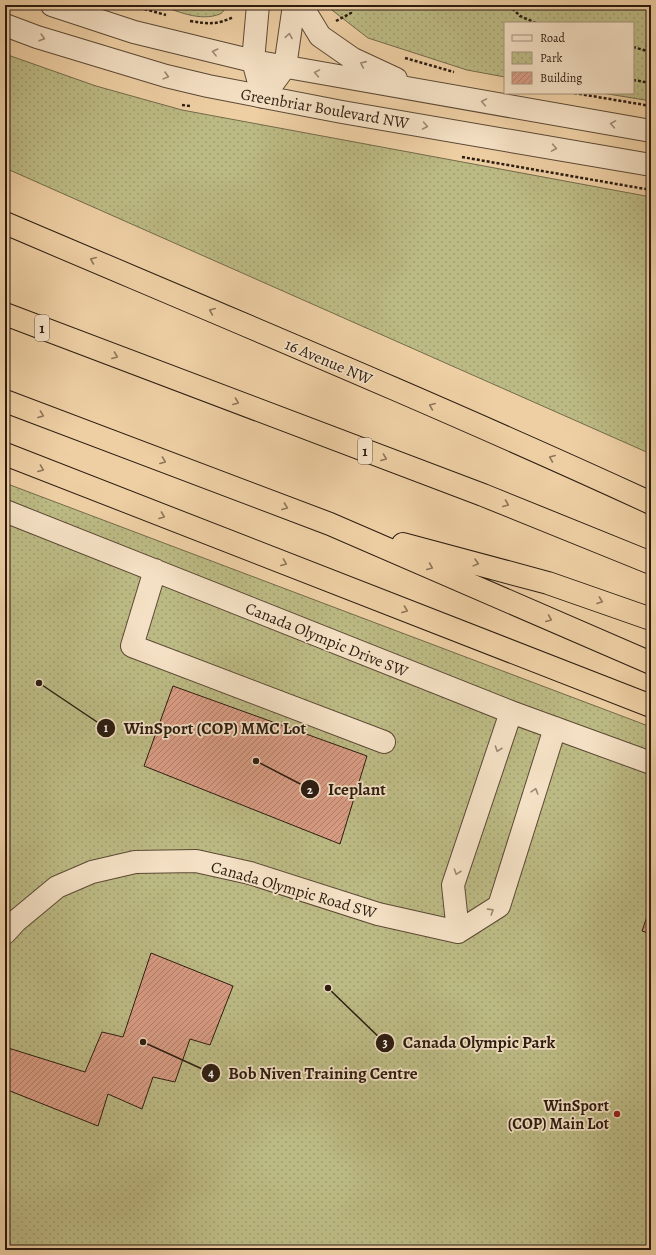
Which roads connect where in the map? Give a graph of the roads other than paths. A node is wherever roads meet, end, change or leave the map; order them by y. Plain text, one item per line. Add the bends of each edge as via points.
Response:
1 (52, 5) edge
2 (258, 5) edge
3 (294, 5) edge
4 (302, 5) edge
5 (5, 25) edge
6 (253, 61) junction
7 (285, 67) junction
8 (424, 91) junction
9 (263, 97) junction
10 (651, 131) edge
11 (651, 165) edge
12 (5, 223) edge
13 (5, 314) edge
14 (5, 401) edge
15 (5, 454) edge
16 (587, 474) junction
17 (651, 495) edge
18 (651, 503) edge
19 (5, 511) edge
20 (330, 524) junction
21 (651, 563) edge
22 (155, 570) junction
23 (651, 619) edge
24 (651, 663) edge
25 (651, 706) edge
26 (511, 712) junction
27 (554, 728) junction
28 (384, 742) dead end
29 (651, 763) edge
30 (458, 932) junction
31 (5, 933) edge

6 -> 1 street, Greenbriar Boulevard NW via 134,32
2 - 6 street
7 -> 3 street
8 -> 4 street via 353,59 320,36
5 -> 9 street, Greenbriar Boulevard NW via 166,76
6 - 7 street, Greenbriar Boulevard NW
6 - 9 street
8 -> 7 street, Greenbriar Boulevard NW
7 - 9 street
10 -> 8 street, Greenbriar Boulevard NW
9 -> 11 street, Greenbriar Boulevard NW
16 -> 12 highway, 16 Avenue NW
13 -> 21 highway, 1 via 483,496
14 -> 20 highway
15 -> 25 highway
16 - 17 highway
16 - 18 highway, 16 Avenue NW
19 - 22 street, Canada Olympic Drive SW
20 -> 23 highway via 548,582
20 -> 24 highway
22 - 26 street, Canada Olympic Drive SW
22 - 28 street via 132,646
26 - 27 street, Canada Olympic Drive SW
26 -> 30 street via 453,885
27 - 29 street, Canada Olympic Drive SW
30 -> 27 street via 499,906
30 - 31 street, Canada Olympic Road SW via 378,914 250,873 196,861 135,862 92,872 57,887

